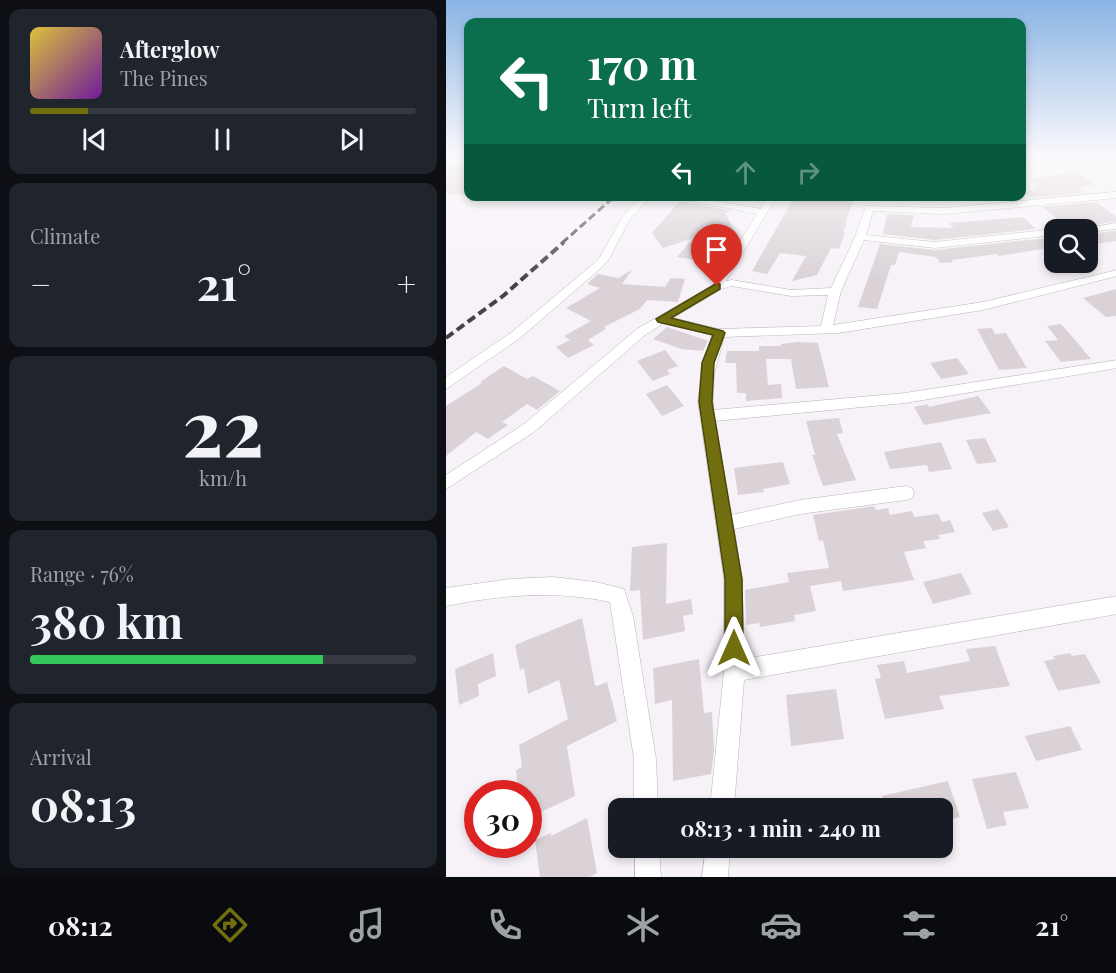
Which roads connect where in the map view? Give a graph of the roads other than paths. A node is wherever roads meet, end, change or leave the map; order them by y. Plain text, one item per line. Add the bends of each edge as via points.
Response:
1 (1095, 197) edge
2 (642, 201) edge
3 (699, 201) edge
4 (770, 201) edge
5 (872, 201) edge
6 (869, 208) junction
7 (764, 212) junction
8 (1116, 226) edge
9 (1098, 228) edge
10 (1044, 233) edge
11 (860, 237) junction
12 (1116, 273) edge
13 (717, 286) junction
14 (834, 291) junction
15 (662, 319) junction
16 (826, 329) junction
17 (719, 333) junction
18 (1116, 364) edge
19 (446, 384) edge
20 (708, 416) junction
21 (446, 483) edge
22 (906, 493) dead end
23 (725, 524) junction
24 (446, 597) edge
25 (1116, 605) edge
26 (734, 671) junction
27 (646, 798) edge
28 (723, 798) edge
29 (647, 858) edge
30 (717, 858) edge
31 (648, 877) edge
32 (715, 877) edge

1 - 6 street via 945,211
2 - 19 street via 626,218 604,260 516,335
3 - 7 street
4 - 7 street
5 - 6 street
6 - 11 street
7 - 13 street
8 - 9 street
10 - 11 street via 935,245
11 - 14 street
12 - 16 street via 983,306
13 - 14 street via 732,283 791,293
13 - 15 street
14 - 16 street
15 - 17 street
15 - 21 street via 620,349 529,428
16 - 17 street
17 - 20 street via 705,381
18 - 20 street via 905,398
20 - 23 street
22 - 23 street via 800,507
23 - 26 street via 733,579
24 - 27 street via 535,585 617,595 645,759
25 - 26 street
26 - 28 street
29 - 31 street
30 - 32 street

